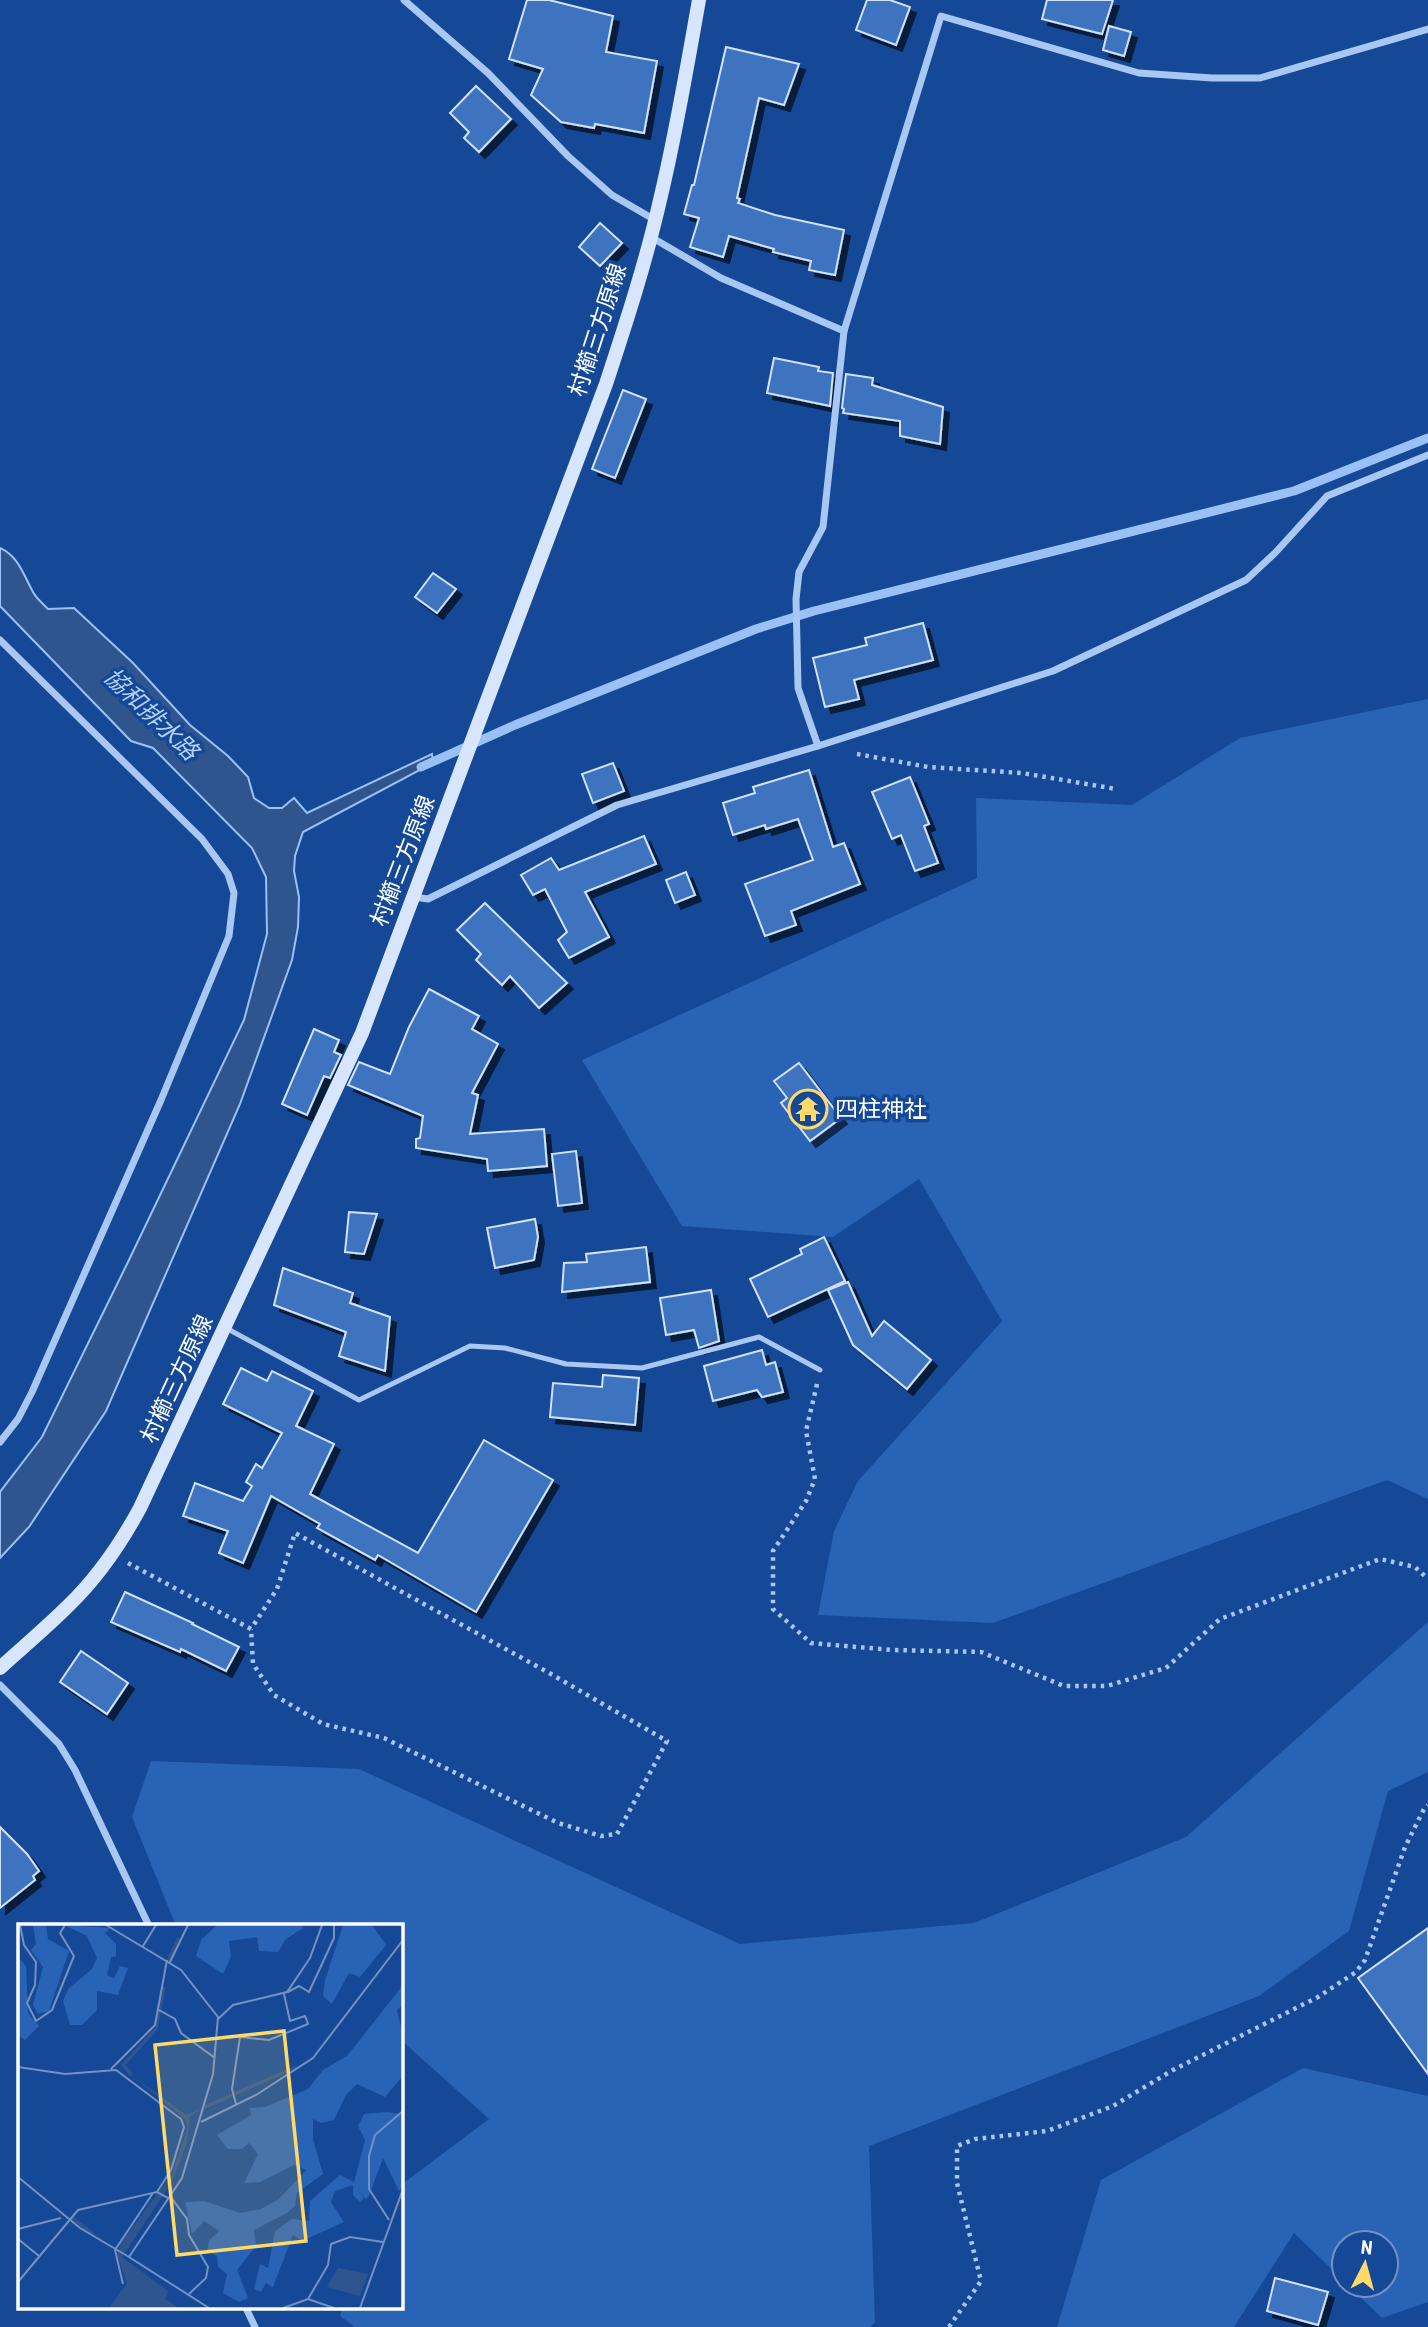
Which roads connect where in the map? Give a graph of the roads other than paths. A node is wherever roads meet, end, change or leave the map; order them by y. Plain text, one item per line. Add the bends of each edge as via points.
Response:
1 (404, 0) edge
2 (699, 0) edge
3 (1428, 29) edge
4 (655, 220) junction
5 (650, 237) junction
6 (844, 331) junction
7 (1428, 455) edge
8 (0, 640) edge
9 (818, 746) junction
10 (414, 897) junction
11 (226, 1328) junction
12 (820, 1370) road end
13 (0, 1442) edge
14 (0, 1668) edge
15 (0, 1685) edge
16 (148, 1924) edge
17 (247, 2310) edge
18 (255, 2327) edge

1 - 4 street via 488,73 612,195
2 - 4 main road, 村櫛三方原線
3 - 6 street via 1260,78 1212,78 1139,73 941,16
4 - 5 main road, 村櫛三方原線
5 - 6 street via 721,278
5 - 10 main road, 村櫛三方原線 via 606,384
6 - 9 street via 823,527 799,572 796,599 798,688
7 - 9 street via 1327,496 1246,580 1053,671
8 - 13 street via 202,839 228,874 234,893 229,936 181,1053 32,1392
9 - 10 street via 617,806 428,899
10 - 11 main road, 村櫛三方原線 via 347,1069
11 - 12 lane via 359,1400 470,1346 505,1348 566,1364 642,1368 759,1337
11 - 14 main road, 村櫛三方原線 via 146,1497 112,1555 69,1605
15 - 16 street via 60,1744
17 - 18 street

